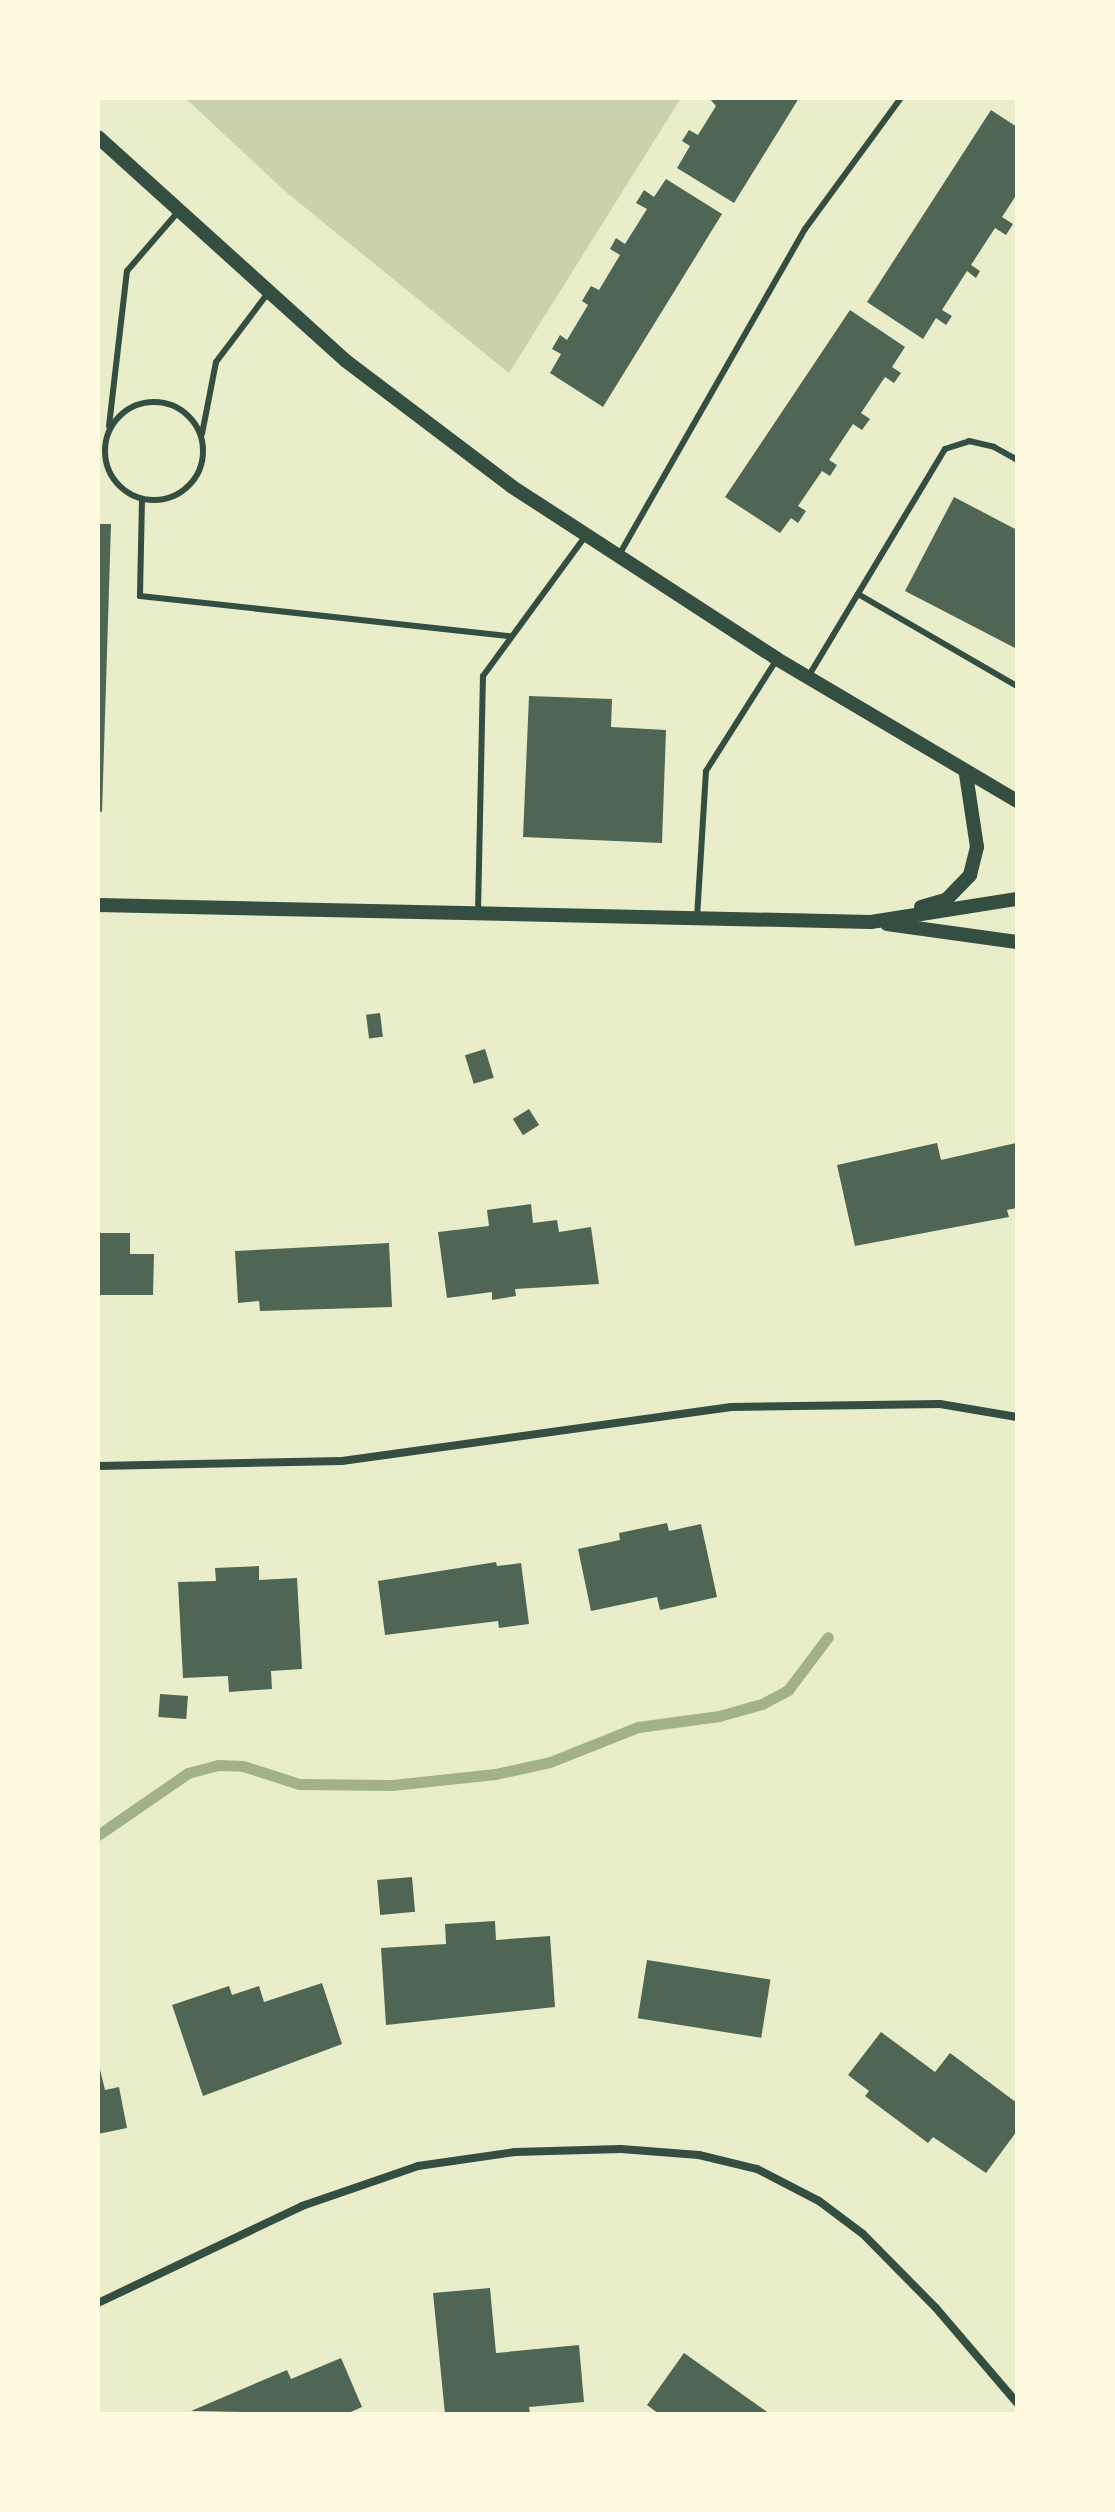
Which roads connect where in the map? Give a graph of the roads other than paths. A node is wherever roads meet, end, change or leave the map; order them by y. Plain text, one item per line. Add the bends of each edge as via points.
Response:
1 (901, 98) edge
2 (98, 137) edge
3 (177, 213) junction
4 (268, 293) junction
5 (108, 429) junction
6 (201, 437) junction
7 (101, 457) edge
8 (1017, 460) edge
9 (142, 499) junction
10 (587, 534) junction
11 (619, 555) junction
12 (858, 594) junction
13 (511, 636) junction
14 (777, 659) junction
15 (808, 677) junction
16 (1017, 686) edge
17 (966, 774) junction
18 (1017, 801) edge
19 (1017, 899) edge
20 (98, 905) edge
21 (478, 917) junction
22 (697, 921) junction
23 (871, 922) junction
24 (1017, 942) edge
25 (1017, 1417) edge
26 (98, 1466) edge
27 (98, 2303) edge
28 (1017, 2403) edge

1 - 11 lane via 805,229
2 - 3 street
3 - 4 street
3 - 5 lane via 127,271
4 - 6 lane via 216,362
4 - 10 street via 359,371 511,486
5 - 6 lane via 132,406 166,402 194,421
5 - 7 lane
6 - 9 lane via 201,467 184,491 156,501
7 - 9 lane via 117,484
8 - 12 lane via 969,441 945,449
9 - 13 lane via 140,596
10 - 11 street
10 - 13 lane
11 - 14 street
12 - 15 lane
12 - 16 lane
13 - 21 lane via 483,676
14 - 15 street
14 - 22 lane via 706,771
15 - 17 street
17 - 18 street
17 - 23 street via 977,847 970,875 946,900
19 - 23 street
20 - 21 street
21 - 22 street
22 - 23 street
23 - 24 street
25 - 26 street via 940,1404 731,1407 342,1461
27 - 28 street via 302,2206 418,2166 515,2152 621,2149 699,2155 757,2169 819,2201 863,2234 936,2308

